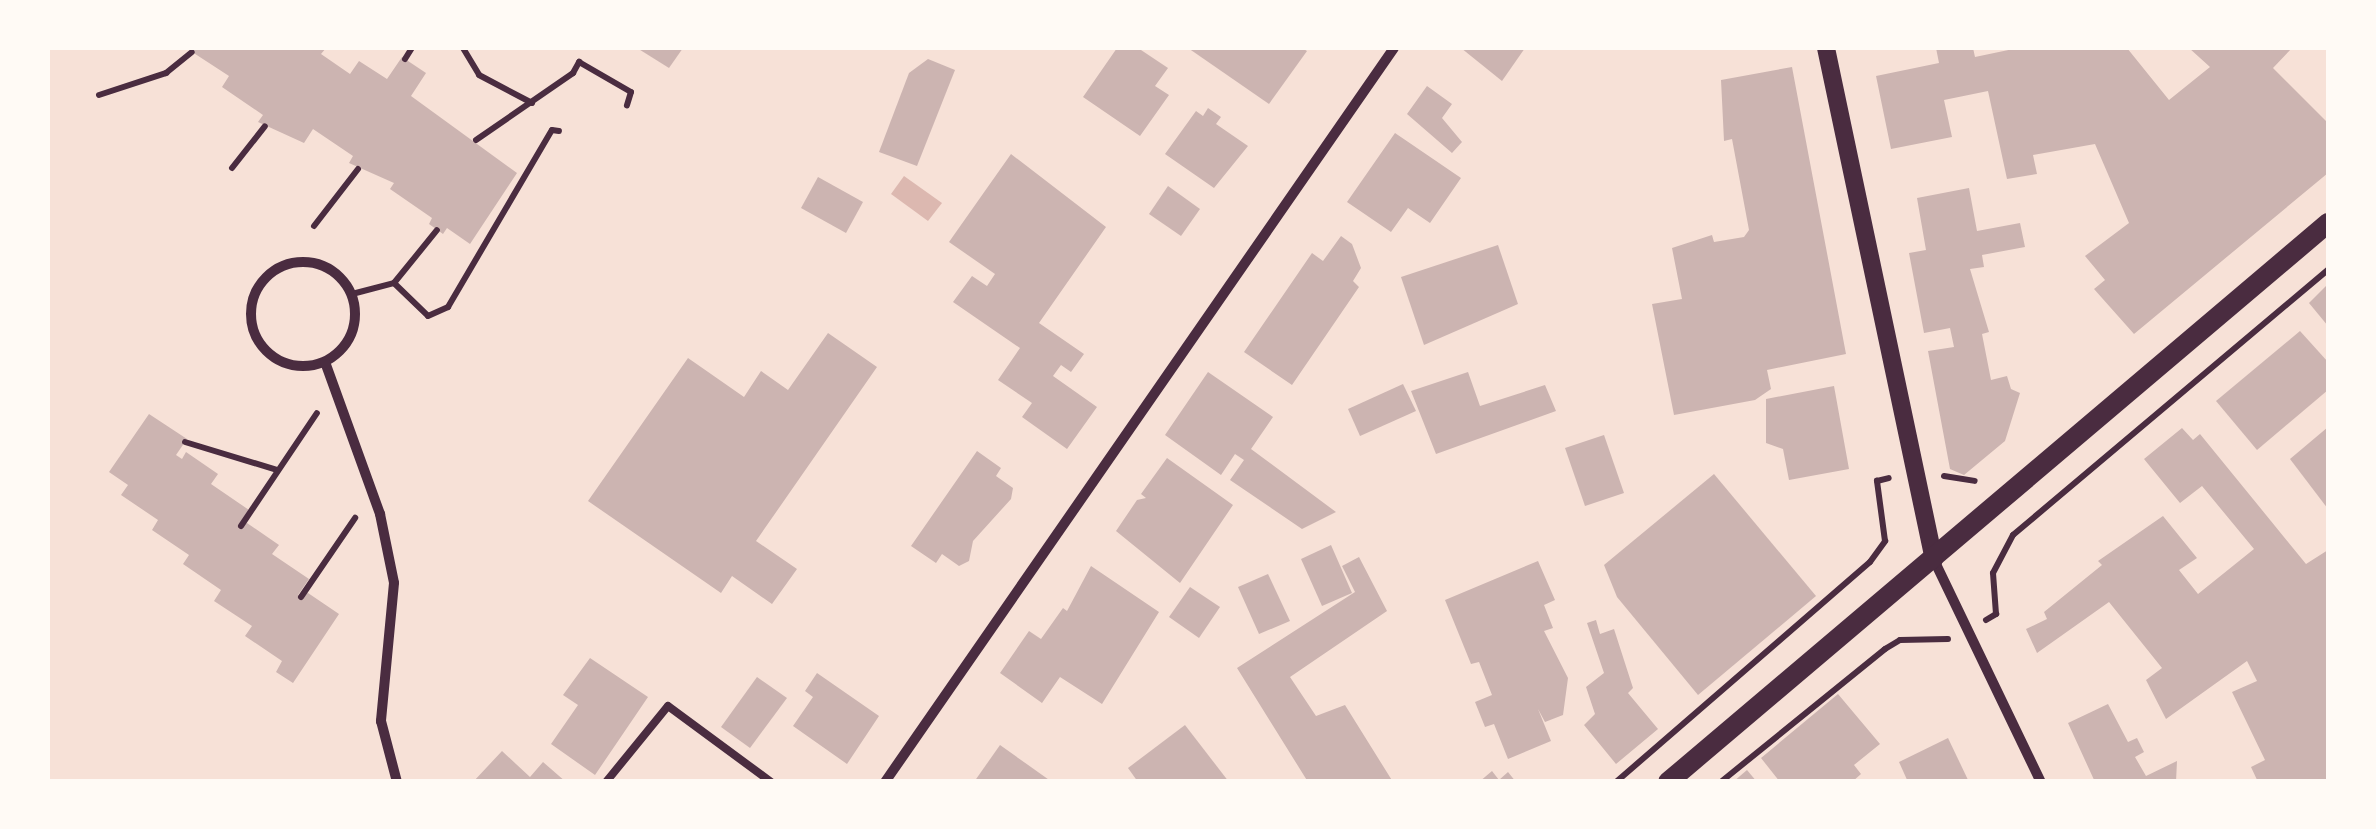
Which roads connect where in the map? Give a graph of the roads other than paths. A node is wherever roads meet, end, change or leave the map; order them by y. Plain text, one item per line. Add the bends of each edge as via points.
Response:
1 (1394, 48) edge
2 (1826, 48) edge
3 (2328, 224) edge
4 (325, 362) junction
5 (1934, 560) junction
6 (398, 782) edge
7 (606, 782) edge
8 (771, 782) edge
9 (885, 782) edge
10 (1668, 782) edge
11 (2041, 782) edge

1 - 9 street
2 - 5 street
3 - 5 main road
4 - 4 street via 289,365 272,358 252,328 255,292 281,266 298,262 332,270 352,294 349,341
4 - 6 street via 377,504 394,583 382,721
5 - 10 main road
5 - 11 street
7 - 8 lane via 668,706

